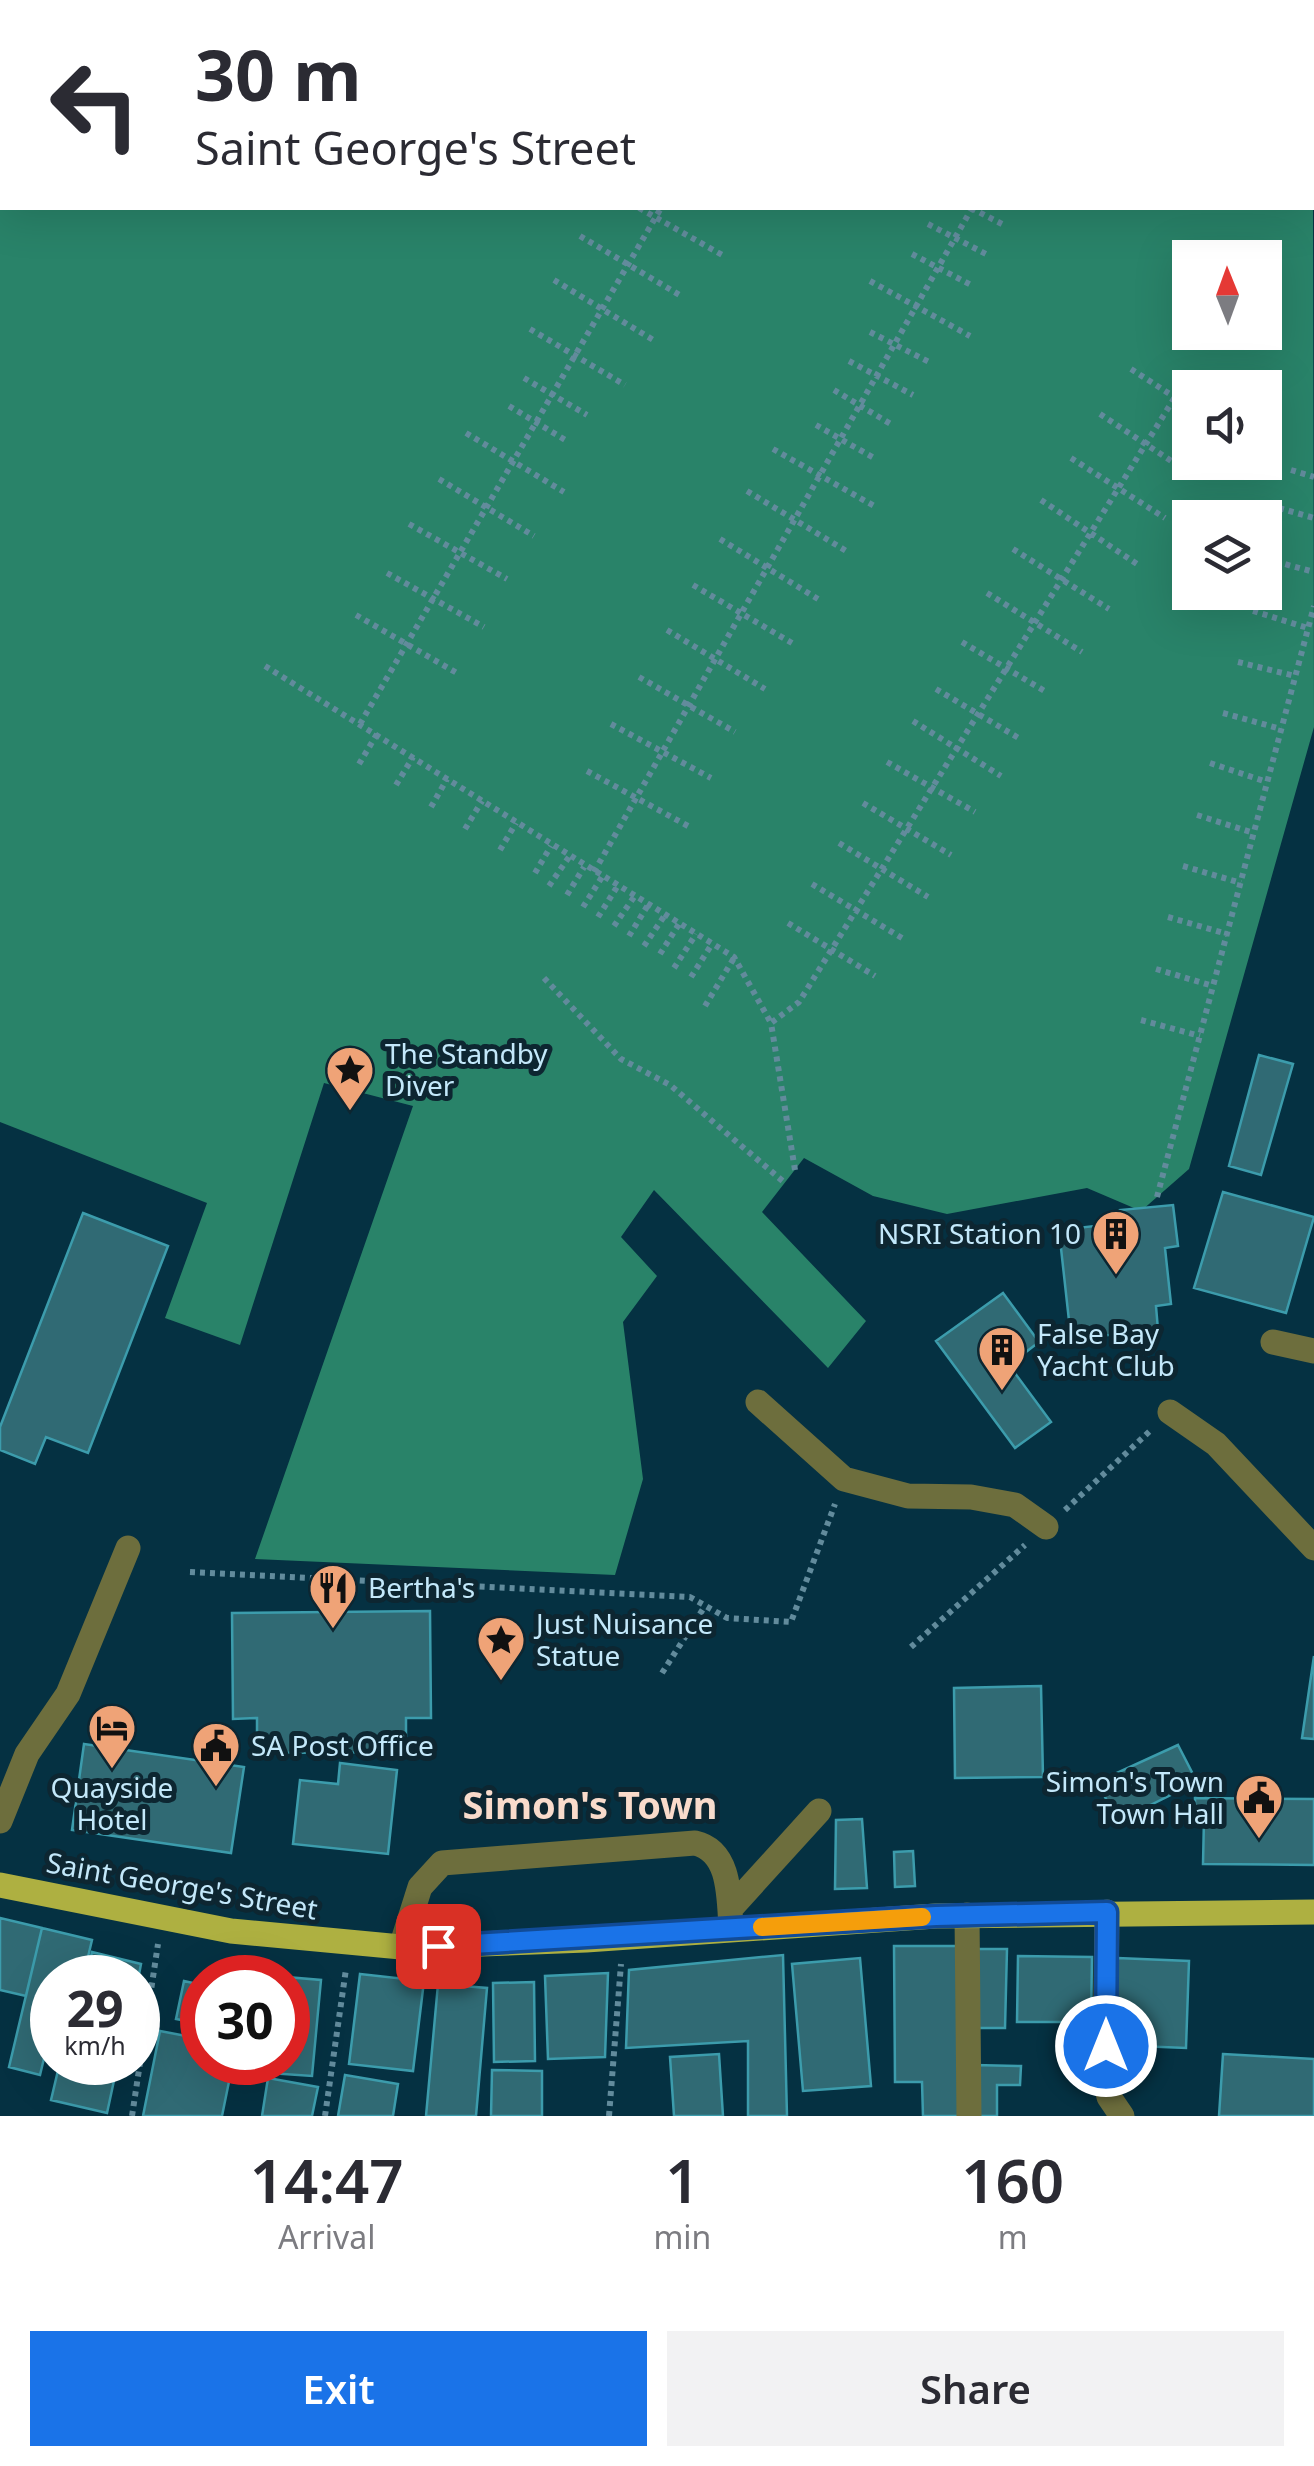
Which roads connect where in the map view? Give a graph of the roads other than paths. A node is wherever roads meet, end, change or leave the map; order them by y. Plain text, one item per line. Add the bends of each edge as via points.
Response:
1 (1272, 1342) dead end
2 (1314, 1351) edge
3 (758, 1402) dead end
4 (1170, 1412) dead end
5 (1046, 1527) dead end
6 (128, 1548) dead end
7 (1314, 1548) edge
8 (820, 1811) dead end
9 (0, 1821) edge
10 (0, 1885) edge
11 (1107, 1912) junction
12 (1314, 1912) edge
13 (967, 1915) junction
14 (731, 1919) junction
15 (401, 1947) junction
16 (970, 2116) edge
17 (1122, 2116) edge

1 - 2 street
3 - 5 street via 844,1479 908,1496 1015,1505
4 - 7 street via 1216,1444
6 - 9 street via 68,1694 27,1754
8 - 14 street
10 - 15 main road, Saint George's Street via 231,1931
11 - 12 main road, Saint George's Street
11 - 13 main road, Saint George's Street
11 - 17 street via 1106,2080 1108,2097
13 - 14 main road, Saint George's Street
13 - 16 street
14 - 15 main road, Saint George's Street
14 - 15 street via 720,1859 695,1843 464,1859 442,1864 420,1887

